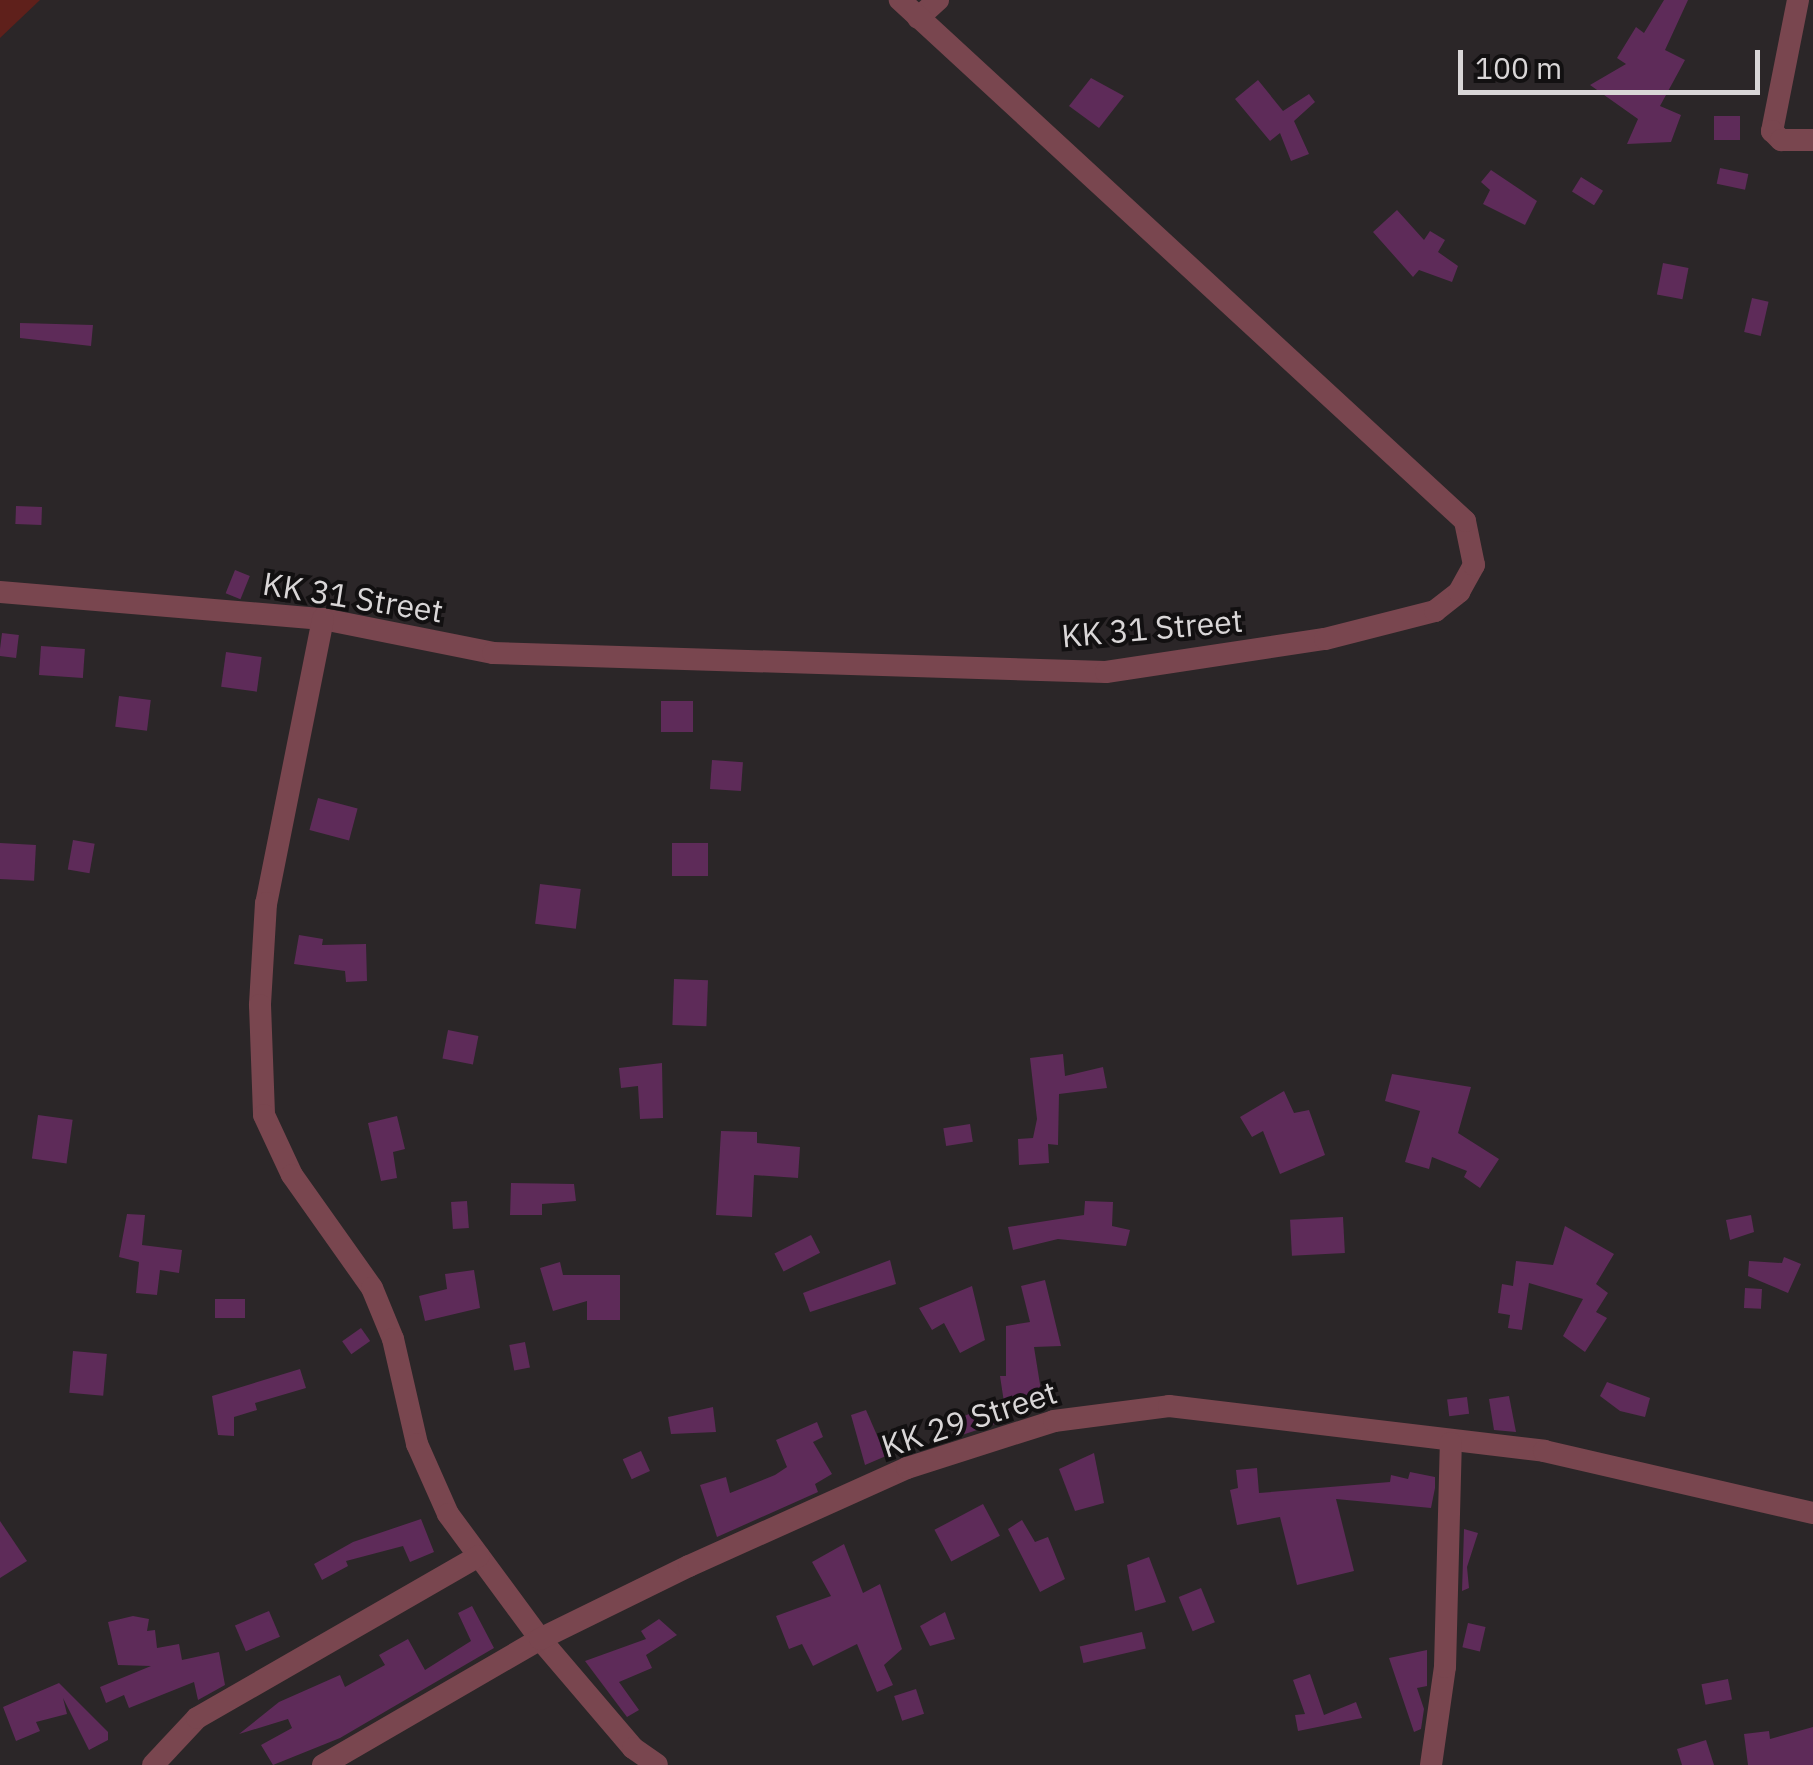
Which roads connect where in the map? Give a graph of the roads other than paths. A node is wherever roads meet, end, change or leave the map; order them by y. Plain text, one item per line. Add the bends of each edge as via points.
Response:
1 (900, 0) edge
2 (938, 0) edge
3 (1798, 0) edge
4 (918, 18) junction
5 (1813, 140) edge
6 (0, 592) edge
7 (323, 619) junction
8 (1450, 1443) junction
9 (1813, 1513) edge
10 (479, 1556) junction
11 (540, 1639) junction
12 (152, 1765) edge
13 (324, 1765) edge
14 (657, 1765) edge
15 (1430, 1765) edge

1 - 4 street, KK 31 Street
2 - 4 street
3 - 5 street via 1772,131 1781,140
4 - 7 street, KK 31 Street via 1081,160 1465,520 1474,565 1460,592 1435,611 1325,639 1106,672 493,653
6 - 7 street, KK 31 Street
7 - 10 street via 266,903 264,1114 292,1175 372,1288 393,1339 417,1444 448,1514
8 - 9 street, KK 29 Street via 1544,1451
8 - 11 street, KK 29 Street via 1168,1406 1054,1421 907,1468
8 - 15 street via 1445,1667
10 - 11 street
10 - 12 street via 214,1707
11 - 13 street, KK 29 Street
11 - 14 street via 633,1748

